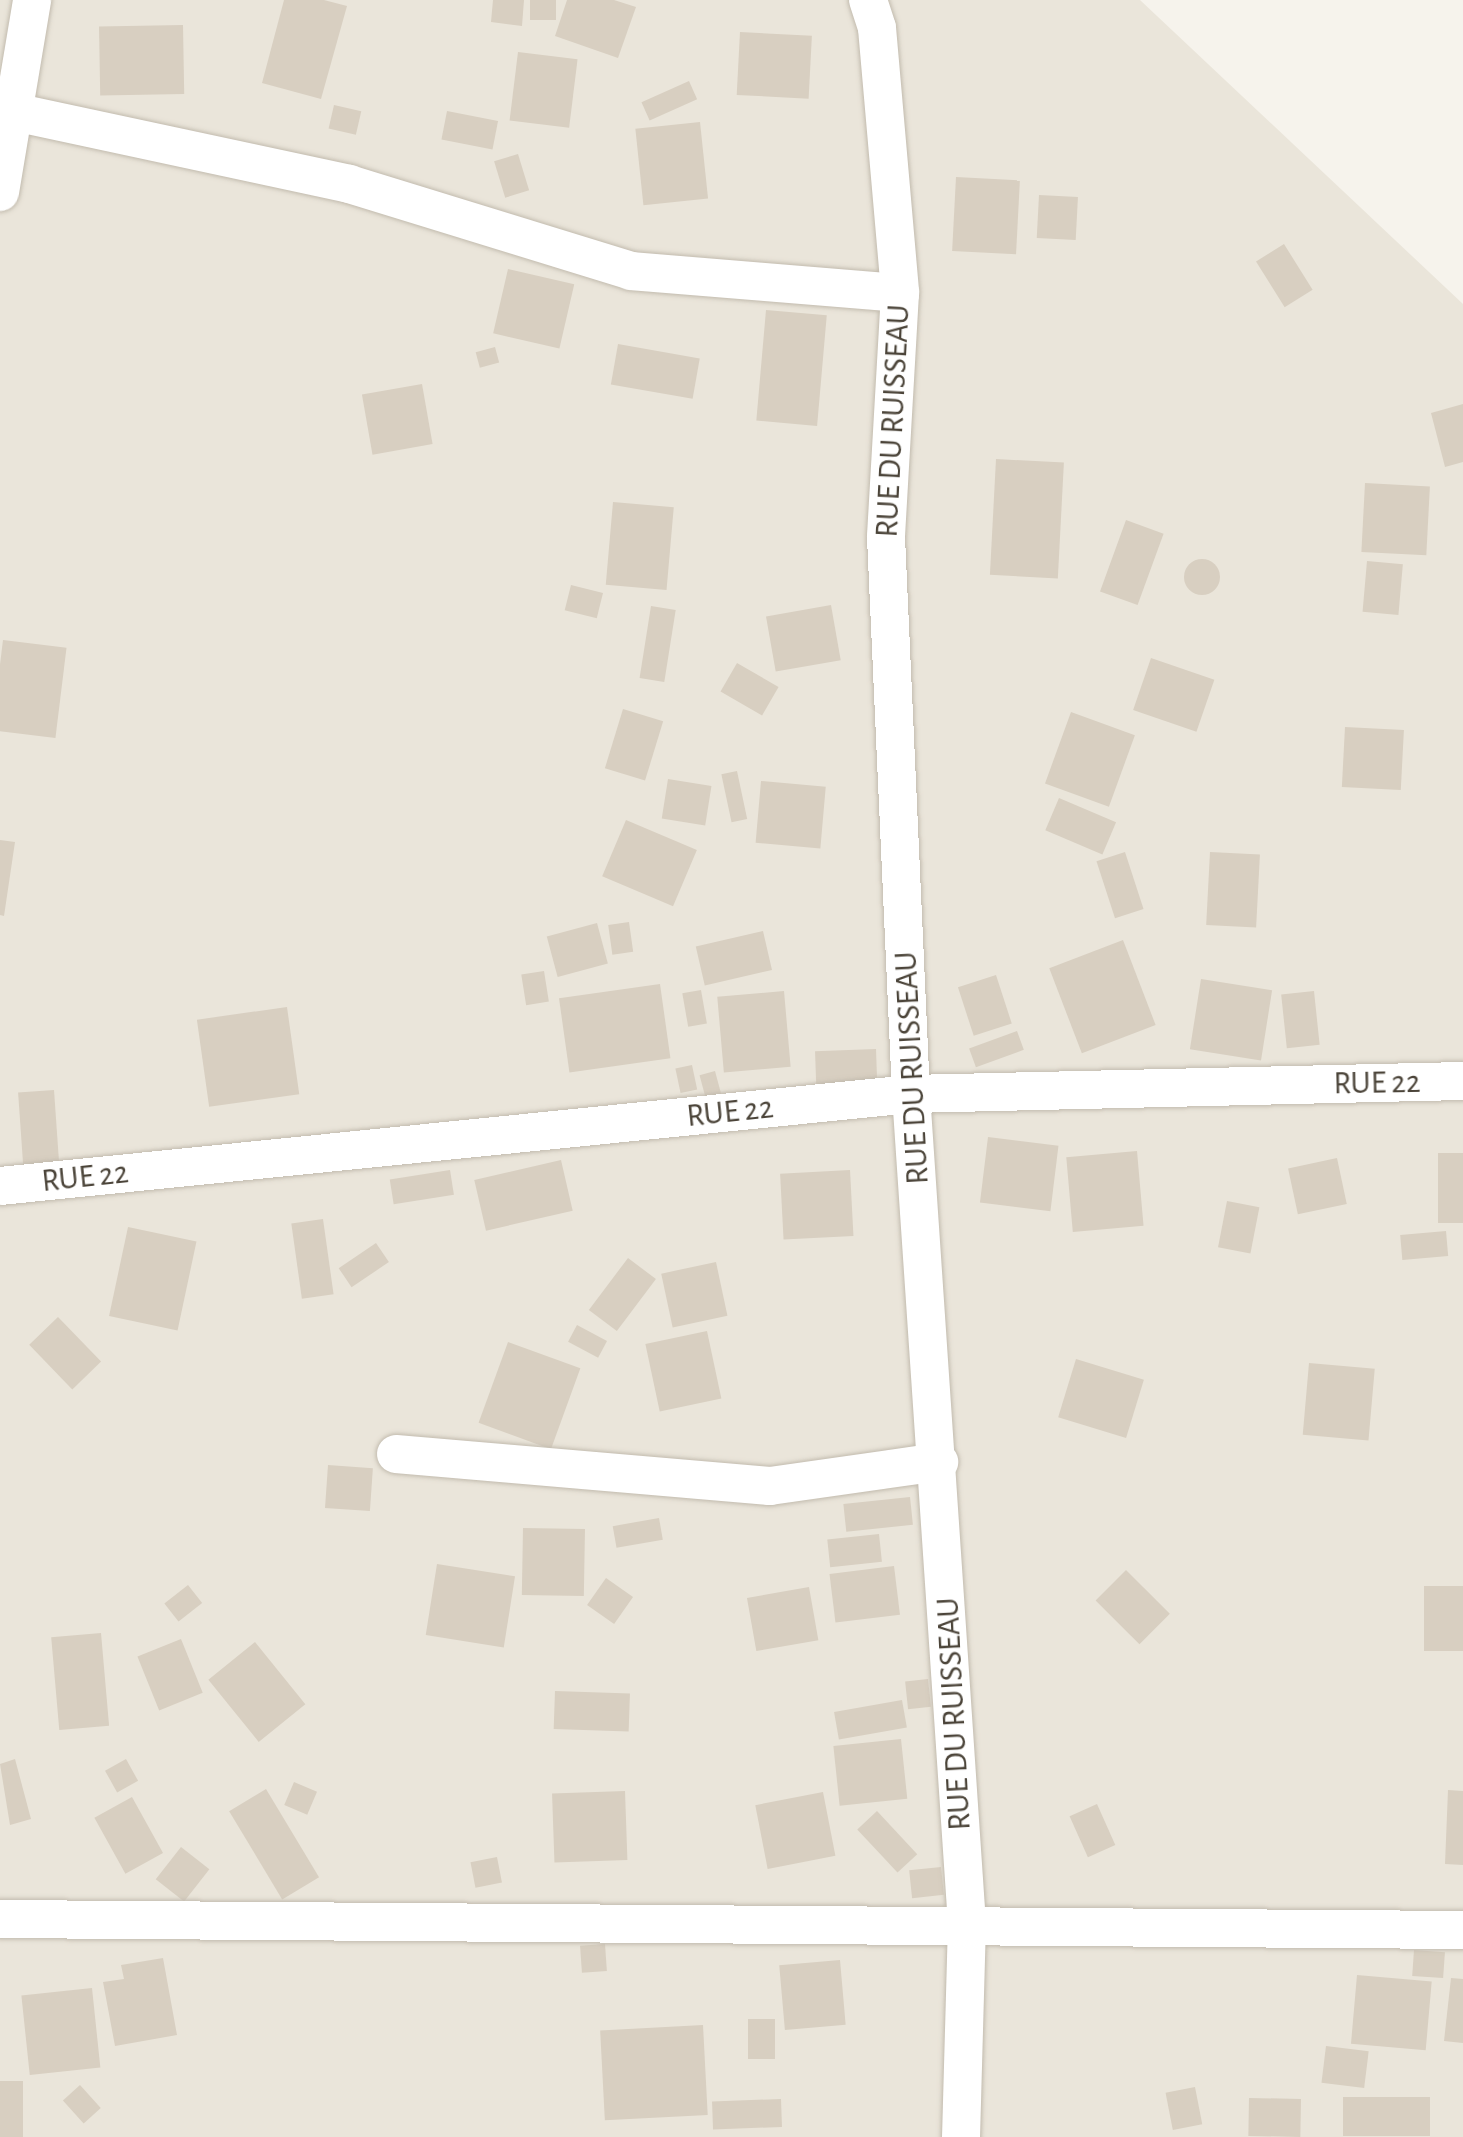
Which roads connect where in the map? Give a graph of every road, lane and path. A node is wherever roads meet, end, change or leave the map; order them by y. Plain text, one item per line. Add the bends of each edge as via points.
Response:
1 (32, 0) edge
2 (868, 0) edge
3 (14, 112) junction
4 (0, 192) edge
5 (900, 293) junction
6 (1463, 1081) edge
7 (911, 1094) junction
8 (0, 1186) edge
9 (396, 1454) dead end
10 (939, 1462) junction
11 (0, 1919) edge
12 (967, 1923) junction
13 (1463, 1930) edge
14 (961, 2137) edge

1 - 3 street
2 - 5 street, RUE DU RUISSEAU via 877,28
3 - 4 street
3 - 5 street via 349,184 631,271
5 - 7 street, RUE DU RUISSEAU via 886,537
6 - 7 street, RUE 22
7 - 8 street, RUE 22
7 - 10 street, RUE DU RUISSEAU
9 - 10 street via 770,1486
10 - 12 street, RUE DU RUISSEAU
11 - 12 street
12 - 13 street
12 - 14 street, RUE DU RUISSEAU

